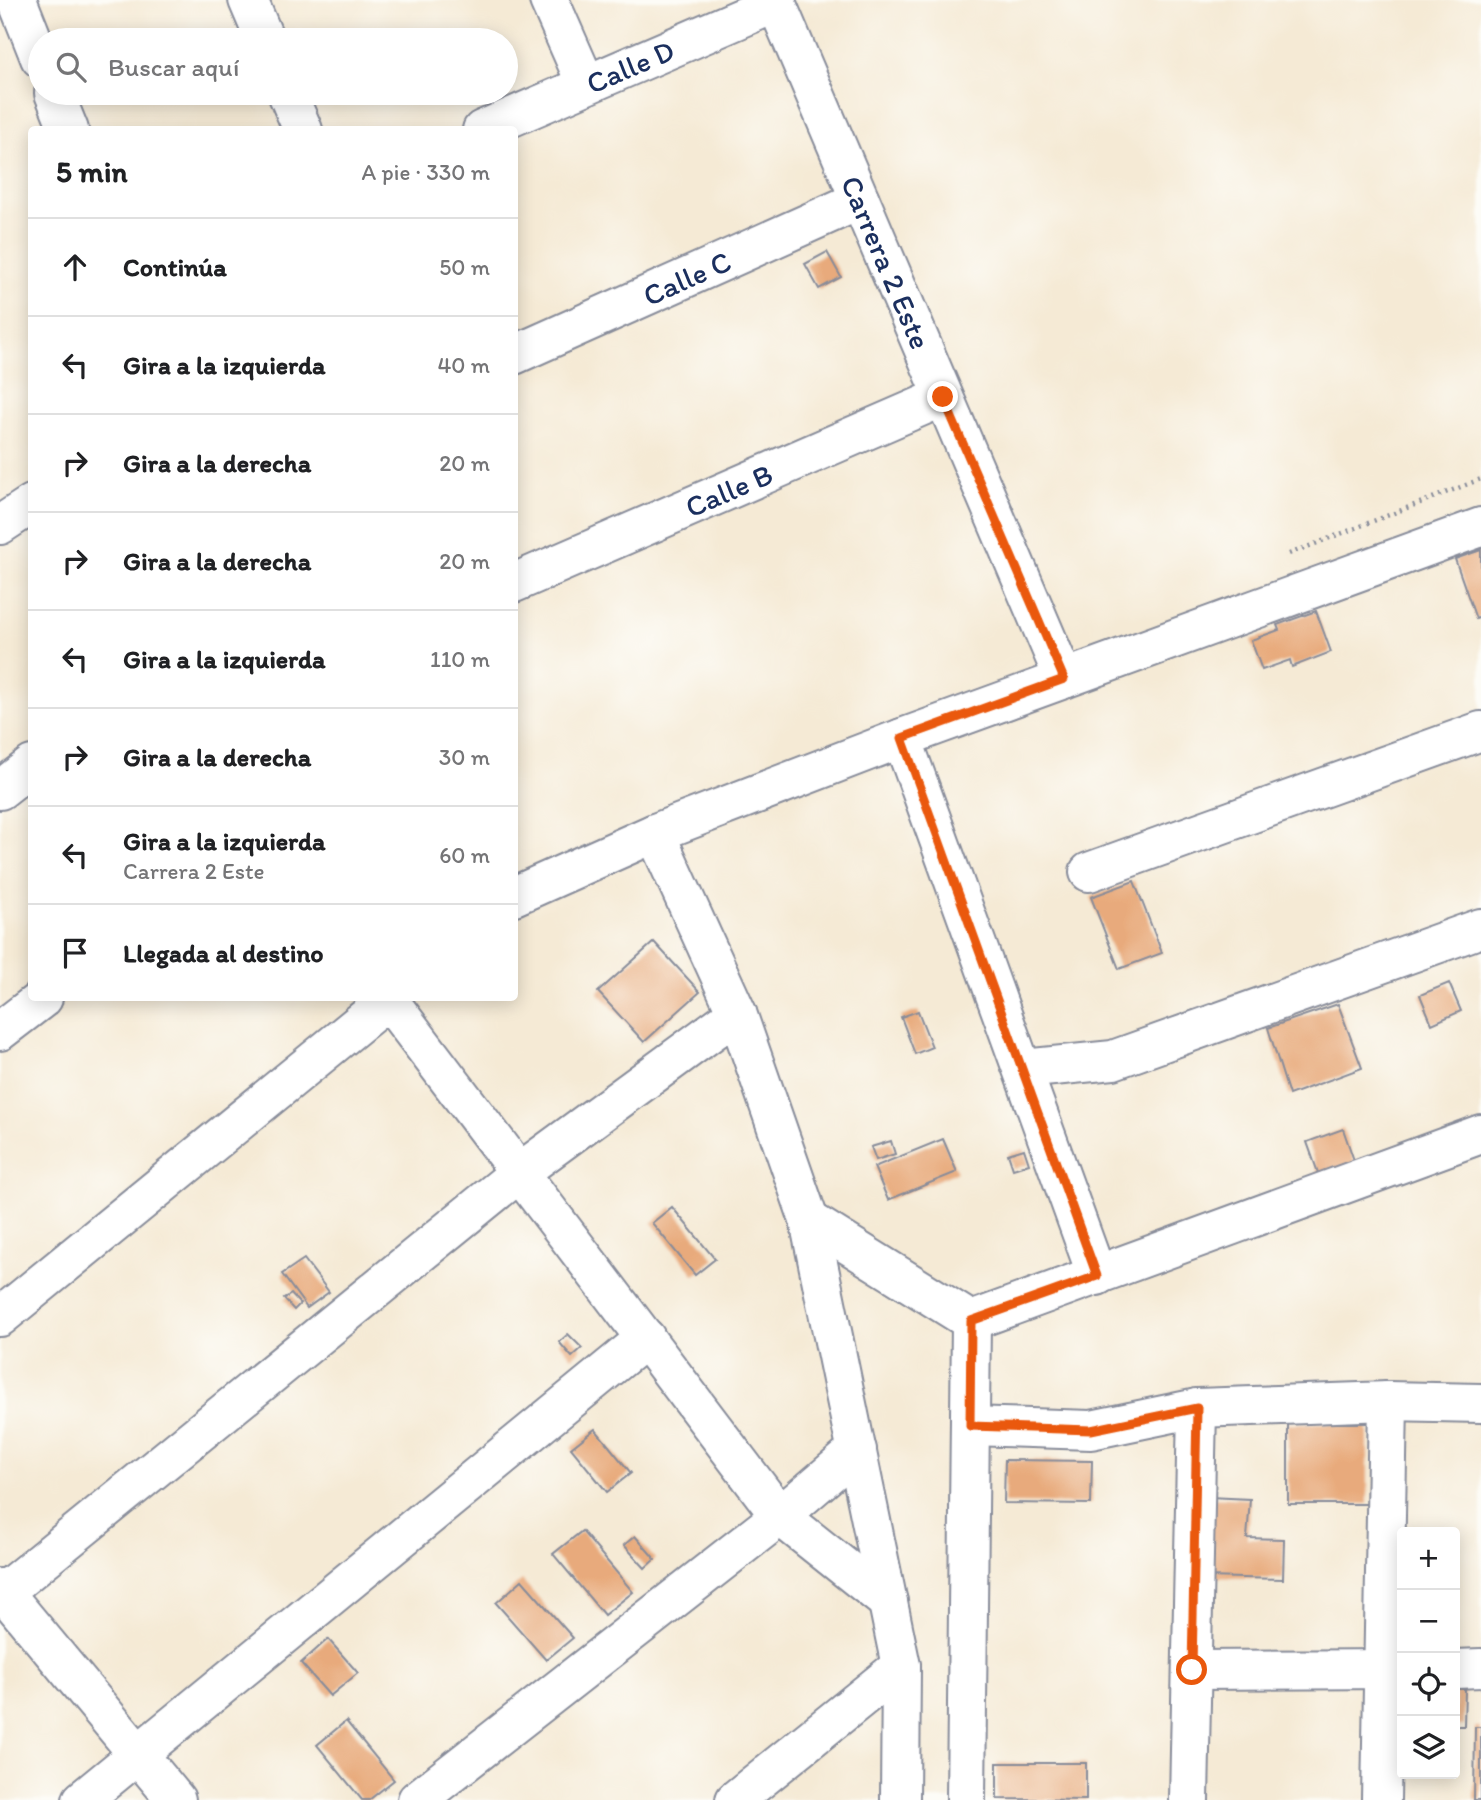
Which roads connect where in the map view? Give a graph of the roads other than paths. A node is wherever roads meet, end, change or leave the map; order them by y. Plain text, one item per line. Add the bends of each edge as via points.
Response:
1 (17, 0) edge
2 (248, 0) edge
3 (549, 0) edge
4 (776, 1) edge
5 (28, 28) edge
6 (260, 28) edge
7 (586, 84) junction
8 (59, 105) edge
9 (292, 105) edge
10 (67, 126) edge
11 (301, 126) edge
12 (491, 126) edge
13 (860, 200) junction
14 (518, 353) edge
15 (943, 397) junction
16 (28, 507) edge
17 (0, 525) edge
18 (1481, 527) edge
19 (518, 581) edge
20 (1064, 679) junction
21 (1481, 731) edge
22 (902, 738) junction
23 (28, 768) edge
24 (0, 790) edge
25 (655, 833) junction
26 (1089, 872) dead end
27 (518, 894) edge
28 (1481, 928) edge
29 (39, 1001) edge
30 (384, 1001) edge
31 (390, 1001) edge
32 (737, 1013) junction
33 (0, 1031) edge
34 (1023, 1069) junction
35 (1481, 1135) edge
36 (520, 1172) junction
37 (809, 1220) junction
38 (1097, 1276) junction
39 (0, 1317) edge
40 (971, 1321) junction
41 (646, 1338) junction
42 (1388, 1401) junction
43 (1481, 1403) edge
44 (1197, 1408) junction
45 (970, 1426) junction
46 (857, 1450) junction
47 (780, 1516) junction
48 (1, 1592) edge
49 (888, 1602) junction
50 (901, 1666) junction
51 (1481, 1668) edge
52 (1393, 1669) edge
53 (1460, 1669) edge
54 (1192, 1670) junction
55 (137, 1753) junction
56 (82, 1800) edge
57 (176, 1800) edge
58 (417, 1800) edge
59 (735, 1800) edge
60 (900, 1800) edge
61 (966, 1800) edge
62 (1189, 1800) edge
63 (1381, 1800) edge

1 - 5 street
2 - 6 street
3 - 7 street
4 - 7 street, Calle D
4 - 13 street, Carrera 2 Este
7 - 12 street, Calle D
8 - 10 street
9 - 11 street
13 - 14 street, Calle C
13 - 15 street, Carrera 2 Este
15 - 19 street, Calle B
15 - 20 street, Carrera 2 Este
16 - 17 street
18 - 20 street
20 - 22 street
21 - 26 street
22 - 25 street
22 - 34 street
23 - 24 street
25 - 27 street
25 - 32 street
28 - 34 street via 1113,1060
29 - 33 street
30 - 39 street
31 - 36 street
32 - 36 street
32 - 37 street
34 - 38 street
35 - 38 street
36 - 41 street
36 - 48 street
37 - 40 street
37 - 46 street
38 - 40 street
40 - 45 street
41 - 47 street
41 - 55 street
42 - 43 street
42 - 44 street
42 - 52 street
44 - 45 street via 1091,1430
44 - 54 street
45 - 61 street
46 - 47 street
46 - 49 street
47 - 49 street
47 - 58 street
48 - 55 street
49 - 50 street
50 - 59 street
50 - 60 street
51 - 53 street
52 - 54 street
52 - 63 street
54 - 62 street
55 - 56 street
55 - 57 street

